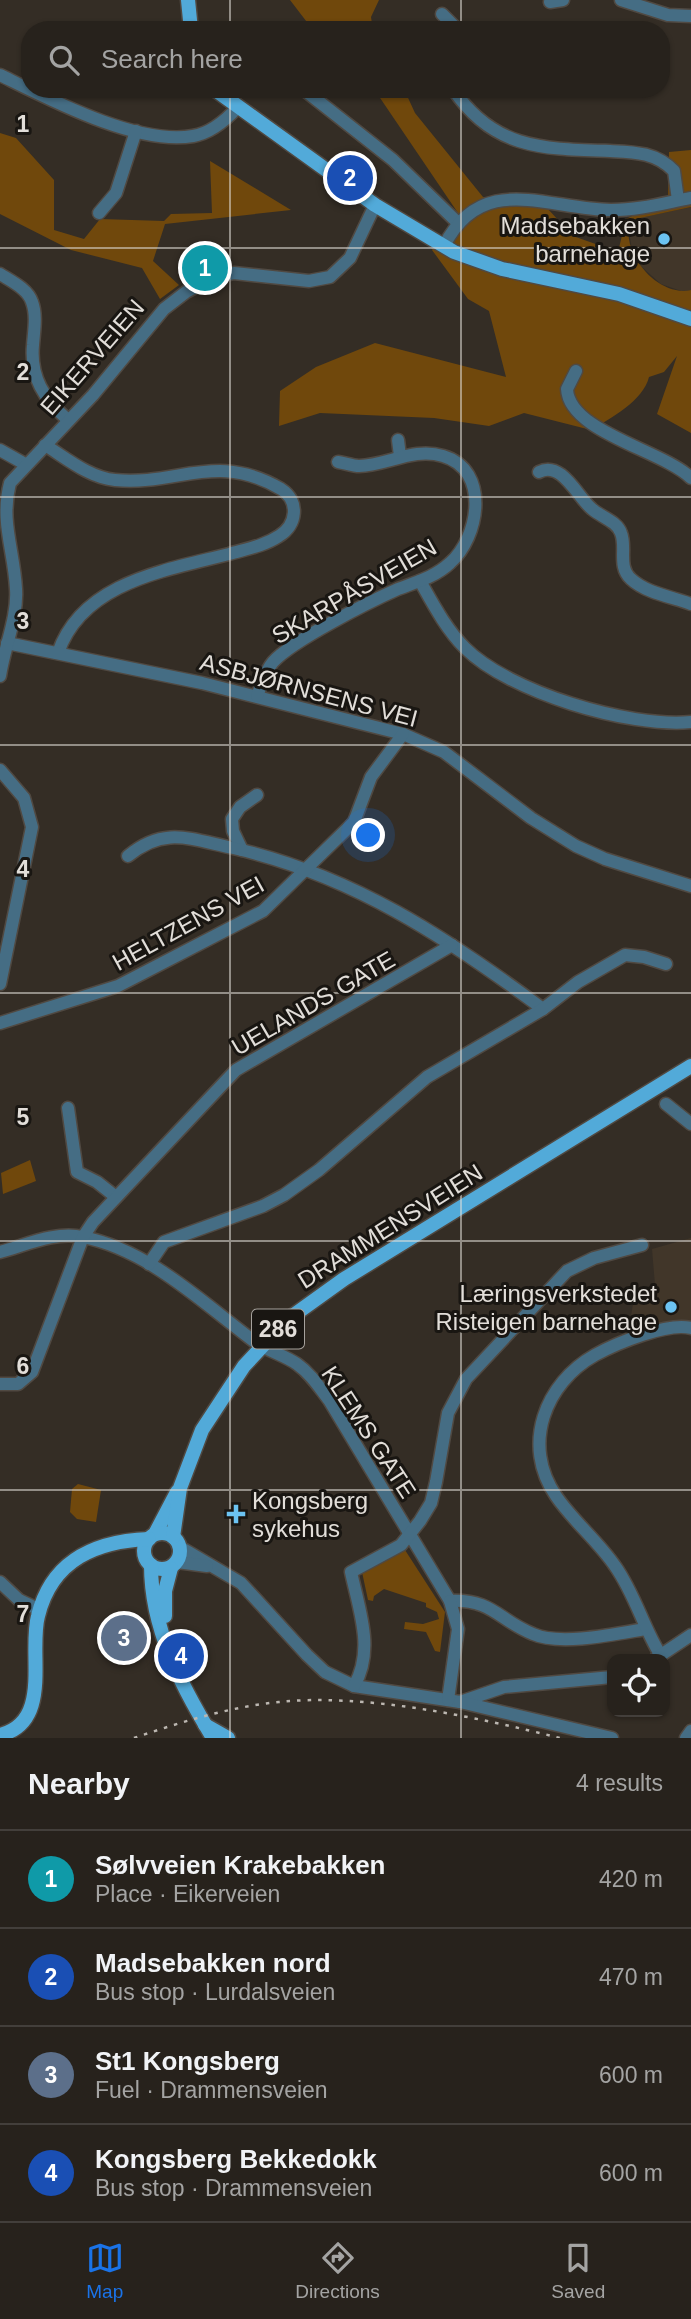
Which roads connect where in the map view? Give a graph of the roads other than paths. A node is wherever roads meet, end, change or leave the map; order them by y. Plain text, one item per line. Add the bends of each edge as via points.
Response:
1 (188, 0) edge
2 (621, 0) edge
3 (442, 14) dead end
4 (691, 16) edge
5 (190, 21) edge
6 (449, 21) edge
7 (0, 75) edge
8 (21, 85) edge
9 (49, 98) edge
10 (225, 98) edge
11 (315, 98) edge
12 (460, 98) edge
13 (237, 108) junction
14 (136, 131) junction
15 (685, 199) edge
16 (375, 205) junction
17 (99, 213) dead end
18 (457, 222) junction
19 (444, 246) junction
20 (0, 274) edge
21 (691, 319) edge
22 (576, 371) dead end
23 (68, 420) junction
24 (398, 440) dead end
25 (45, 445) junction
26 (0, 450) edge
27 (400, 456) junction
28 (338, 462) dead end
29 (25, 464) junction
30 (539, 472) dead end
31 (691, 478) edge
32 (1, 531) edge
33 (421, 581) junction
34 (691, 604) edge
35 (7, 643) junction
36 (58, 653) junction
37 (0, 676) edge
38 (257, 696) junction
39 (691, 722) edge
40 (402, 734) junction
41 (0, 770) edge
42 (257, 795) dead end
43 (242, 850) junction
44 (128, 856) dead end
45 (304, 868) junction
46 (691, 886) edge
47 (452, 945) junction
48 (666, 964) dead end
49 (0, 984) edge
50 (542, 1009) junction
51 (0, 1023) edge
52 (691, 1066) edge
53 (666, 1104) dead end
54 (68, 1108) dead end
55 (691, 1124) edge
56 (116, 1197) junction
57 (83, 1237) junction
58 (642, 1245) dead end
59 (0, 1252) edge
60 (149, 1264) junction
61 (691, 1328) edge
62 (261, 1346) junction
63 (0, 1384) edge
64 (180, 1488) junction
65 (411, 1537) junction
66 (175, 1541) junction
67 (151, 1547) junction
68 (174, 1565) junction
69 (212, 1566) junction
70 (0, 1582) edge
71 (450, 1601) junction
72 (40, 1610) junction
73 (645, 1629) junction
74 (691, 1635) edge
75 (165, 1638) junction
76 (656, 1654) edge
77 (664, 1654) edge
78 (607, 1677) edge
79 (354, 1686) junction
80 (454, 1701) junction
81 (204, 1724) junction
82 (691, 1731) edge
83 (0, 1735) edge
84 (213, 1738) edge
85 (228, 1738) edge
86 (612, 1738) edge
87 (686, 1738) edge

1 - 5 main road
2 - 4 street via 668,15
3 - 6 street
7 - 8 street
9 - 14 street
10 - 13 main road
11 - 18 street via 367,137
12 - 15 street via 479,121 504,138 541,148 641,153 660,159 674,171
13 - 14 street via 224,122 194,136
13 - 16 main road
14 - 17 street via 116,193
15 - 18 street via 611,210 515,199 480,206
16 - 19 main road
16 - 23 street, EIKERVEIEN via 350,258 330,277 309,281 234,273 186,292 164,309
18 - 19 street
19 - 21 main road via 486,264 619,294
20 - 23 street via 32,300 33,367 43,393
22 - 31 street via 567,389 575,412 670,462
23 - 25 street, EIKERVEIEN
24 - 27 street
25 - 29 street, EIKERVEIEN
25 - 36 street via 113,480 225,470 273,484 294,504 288,528 263,544 129,581 110,592 72,625
26 - 29 street
27 - 28 street, SKARPÅSVEIEN via 358,466
27 - 33 street, SKARPÅSVEIEN via 430,454 453,460 466,473 475,502 470,534 462,550
29 - 32 street, EIKERVEIEN via 4,495
30 - 34 street via 552,470 562,476 593,510 618,527 623,565 631,579
32 - 35 street, EIKERVEIEN via 16,590
33 - 38 street, SKARPÅSVEIEN via 384,595 288,649 267,670
33 - 39 street via 452,635 510,681 643,720
35 - 36 street, ASBJØRNSENS VEI
35 - 37 street, EIKERVEIEN
36 - 38 street, ASBJØRNSENS VEI
38 - 40 street, ASBJØRNSENS VEI
40 - 45 street, HELTZENS VEI via 371,777 354,822
40 - 46 street, ASBJØRNSENS VEI via 444,752 576,846
41 - 49 street via 24,798 32,827
42 - 43 street via 232,819
43 - 44 street via 164,837 152,839
43 - 45 street
45 - 47 street via 371,895
45 - 51 street, HELTZENS VEI via 263,911 152,970 87,998
47 - 50 street
47 - 56 street, UELANDS GATE via 236,1070
48 - 50 street via 625,955
50 - 60 street via 427,1077 284,1195 163,1242
52 - 62 main road, DRAMMENSVEIEN / 286 via 332,1287
53 - 55 street
54 - 56 street via 76,1172
56 - 57 street, UELANDS GATE
57 - 59 street, KLEMS GATE via 48,1238
57 - 60 street, KLEMS GATE
57 - 63 street, UELANDS GATE via 33,1372 18,1384
58 - 65 street via 566,1271 466,1378 448,1413 431,1503
60 - 62 street, KLEMS GATE
61 - 73 street via 663,1327 578,1365 562,1379 541,1425 544,1467 554,1494 614,1564
62 - 64 main road, DRAMMENSVEIEN / 286 via 208,1420
62 - 65 street, KLEMS GATE via 311,1376
64 - 66 main road, DRAMMENSVEIEN / 286
64 - 67 main road, DRAMMENSVEIEN / 286
65 - 71 street, KLEMS GATE
65 - 79 street via 351,1572 365,1644 364,1665
66 - 67 main road via 165,1531
66 - 68 main road, 286
66 - 69 street
67 - 68 main road via 160,1570
67 - 72 main road via 112,1543 89,1549 53,1585
67 - 75 main road, 286 via 152,1584
68 - 69 street
68 - 75 main road, 286 via 165,1591
69 - 79 street via 241,1583 326,1672
70 - 72 street via 19,1600
71 - 73 street via 472,1600 534,1635 551,1638
71 - 80 street, KLEMS GATE via 458,1629
72 - 83 main road via 29,1714
73 - 76 street
74 - 77 street
75 - 81 main road, 286 via 185,1693
78 - 80 street via 505,1687
79 - 80 street
80 - 86 street
81 - 84 main road, 286
81 - 85 main road, 286
82 - 87 street

